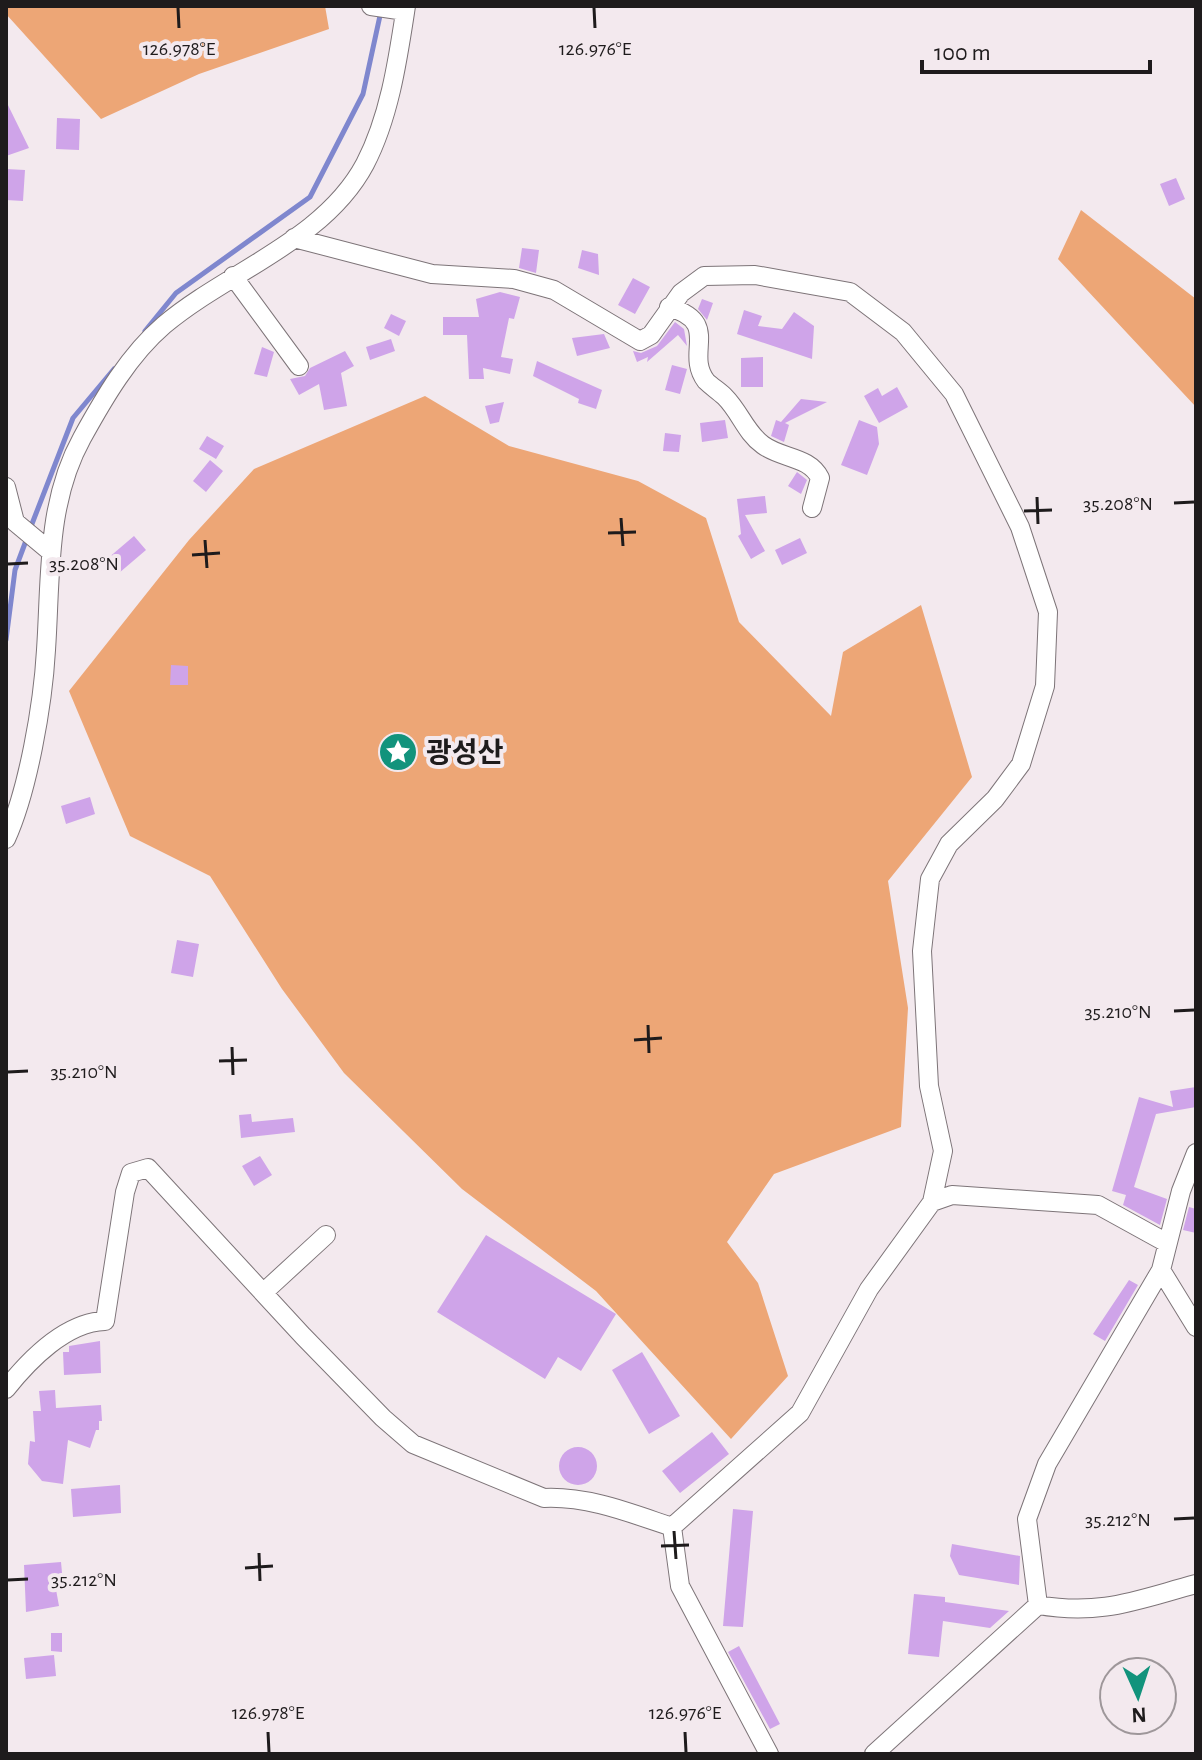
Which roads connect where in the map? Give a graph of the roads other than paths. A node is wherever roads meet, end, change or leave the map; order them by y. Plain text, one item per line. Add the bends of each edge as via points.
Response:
1 (371, 6) edge
2 (405, 9) edge
3 (294, 238) junction
4 (233, 276) junction
5 (669, 307) junction
6 (299, 366) dead end
7 (6, 487) edge
8 (812, 508) dead end
9 (51, 552) junction
10 (6, 839) edge
11 (1196, 1153) edge
12 (932, 1202) junction
13 (326, 1235) dead end
14 (1167, 1243) junction
15 (1161, 1270) junction
16 (264, 1292) junction
17 (1196, 1327) edge
18 (6, 1389) edge
19 (672, 1527) junction
20 (1196, 1584) edge
21 (1038, 1605) junction
22 (769, 1754) edge
23 (874, 1754) edge

1 - 2 street
2 - 3 street via 402,45 365,163 347,190
3 - 4 street
3 - 5 street via 432,274 514,279 554,290 640,341 651,335
4 - 6 street
4 - 9 street via 163,326 122,372 65,469
5 - 8 street via 688,313 700,329 699,366 745,427 763,445 816,469 820,478
5 - 12 street via 704,276 755,275 850,292 903,332 954,394 1020,527 1048,612 1045,686 1021,764 995,799 949,844 930,879 922,951 929,1086 943,1151
7 - 9 street via 15,522
9 - 10 street via 46,654 21,806
11 - 14 street
12 - 14 street via 952,1195 1098,1205
12 - 19 street via 869,1289 800,1413
13 - 16 street
14 - 15 street
15 - 17 street
15 - 21 street via 1047,1464 1027,1519
16 - 18 street via 148,1168 131,1173 105,1321 87,1321 55,1341
16 - 19 street via 413,1444 544,1498 566,1497 616,1508
19 - 22 street via 680,1586
20 - 21 street via 1077,1612
21 - 23 street

